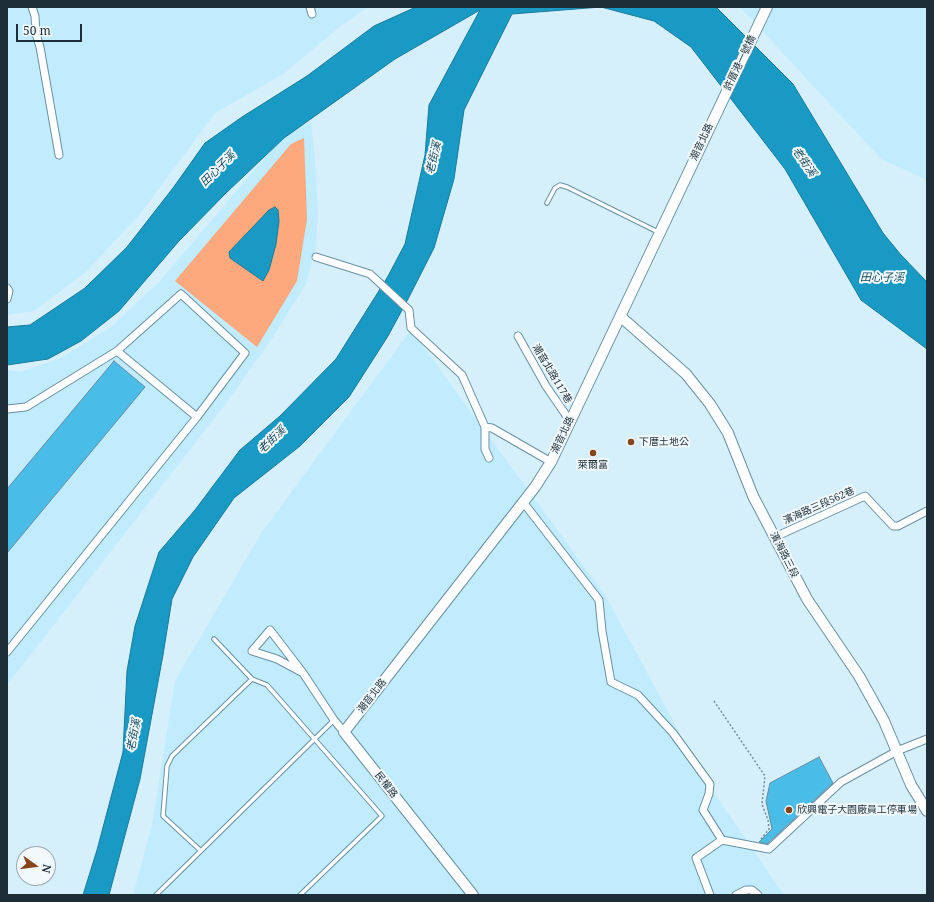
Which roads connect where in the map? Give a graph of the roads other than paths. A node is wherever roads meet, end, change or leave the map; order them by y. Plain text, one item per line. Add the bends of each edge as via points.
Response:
1 (32, 7) edge
2 (767, 7) edge
3 (722, 101) joint
4 (59, 155) dead end
5 (547, 203) dead end
6 (660, 233) junction
7 (316, 257) dead end
8 (7, 288) edge
9 (7, 299) edge
10 (621, 317) junction
11 (518, 336) dead end
12 (118, 351) junction
13 (7, 409) edge
14 (197, 417) junction
15 (570, 421) junction
16 (485, 427) junction
17 (489, 458) dead end
18 (551, 462) junction
19 (523, 502) junction
20 (927, 511) edge
21 (775, 537) junction
22 (214, 638) dead end
23 (7, 652) edge
24 (303, 673) junction
25 (252, 679) junction
26 (334, 720) junction
27 (344, 732) junction
28 (927, 739) edge
29 (315, 740) junction
30 (897, 751) junction
31 (927, 811) edge
32 (722, 840) junction
33 (201, 851) junction
34 (156, 895) edge
35 (300, 895) edge
36 (473, 895) edge
37 (710, 895) edge
38 (736, 895) edge
39 (758, 895) edge

1 - 4 street
2 - 3 street, 許厝港一號橋
3 - 6 street, 潮音北路
5 - 6 lane via 555,188 560,185
6 - 10 street, 潮音北路
7 - 16 street via 370,274 409,310 411,328 462,375
8 - 9 street
10 - 15 street, 潮音北路
10 - 21 street, 濱海路三段 via 686,374 710,404 728,433 753,496
11 - 15 street, 潮音北路117巷 via 546,386
12 - 13 street via 26,407
12 - 14 street
12 - 14 street via 181,294 245,353
14 - 23 street
15 - 18 street, 潮音北路
16 - 17 street via 485,449
16 - 18 street via 492,428
18 - 19 street, 潮音北路
19 - 27 street, 潮音北路
19 - 32 street via 599,600 611,682 638,695 673,733 710,784 703,810
20 - 21 street, 濱海路三段562巷 via 898,526 892,526 865,496
21 - 30 street, 濱海路三段 via 808,599 859,676
22 - 25 lane
24 - 24 street, 民權路 via 270,630 252,651 277,659
24 - 26 street, 民權路
25 - 29 lane via 267,685
25 - 33 lane via 172,756 167,766 163,816
26 - 27 street, 民權路
26 - 29 lane
27 - 36 street, 民權路
28 - 30 street
29 - 33 lane
29 - 35 lane via 382,816
30 - 31 street, 濱海路三段
30 - 32 street via 841,782 769,849
32 - 37 street via 696,858
33 - 34 lane
38 - 39 street via 746,890 752,890

